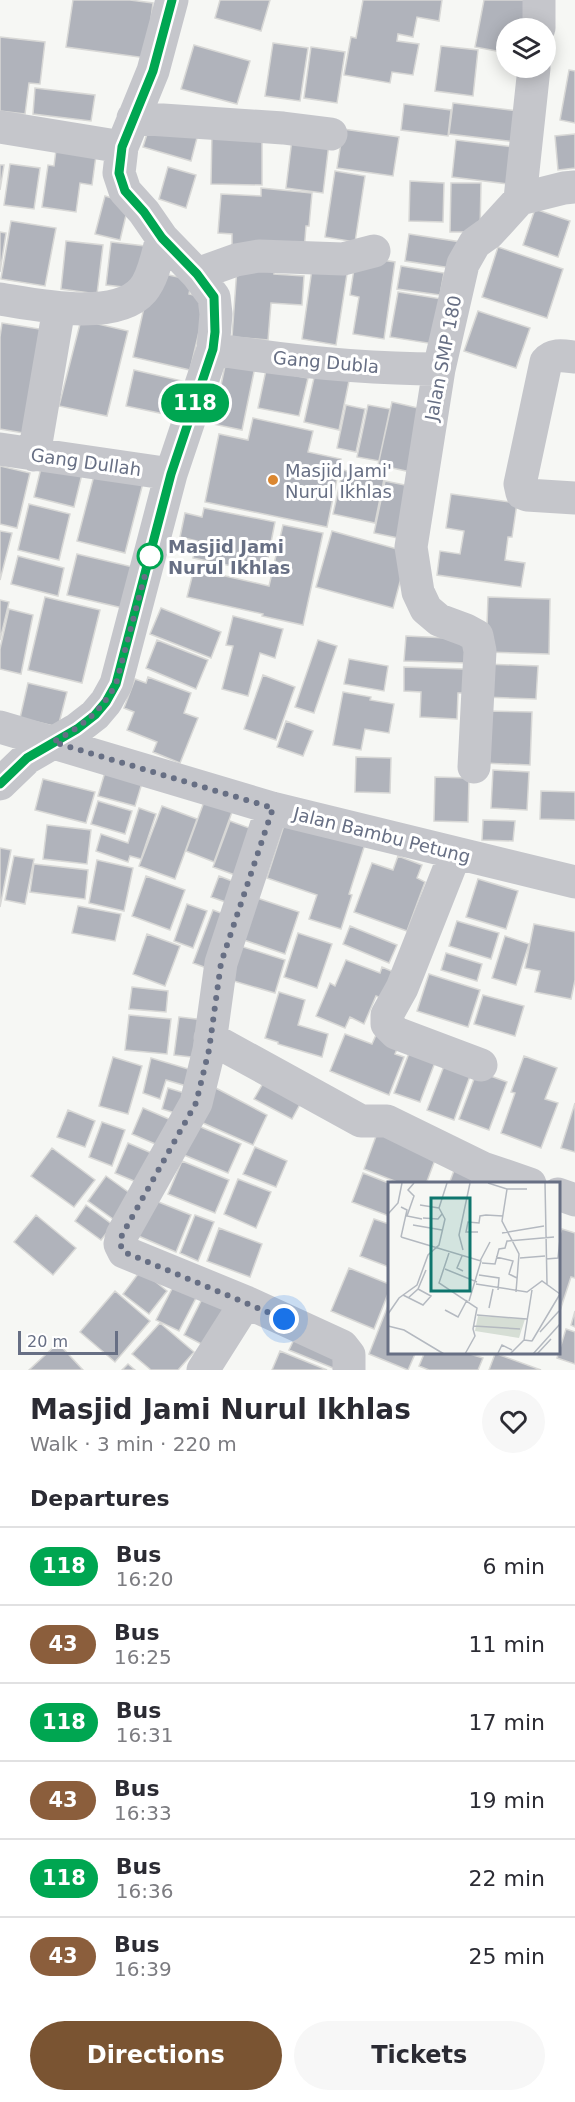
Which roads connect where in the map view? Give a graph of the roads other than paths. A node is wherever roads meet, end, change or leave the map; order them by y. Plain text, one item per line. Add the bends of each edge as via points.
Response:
1 (172, 0) edge
2 (539, 0) edge
3 (539, 18) edge
4 (533, 78) edge
5 (0, 128) edge
6 (127, 133) junction
7 (331, 134) dead end
8 (575, 187) edge
9 (520, 199) junction
10 (162, 238) junction
11 (374, 251) dead end
12 (197, 274) junction
13 (0, 299) edge
14 (59, 308) junction
15 (213, 349) junction
16 (575, 357) edge
17 (439, 369) junction
18 (0, 449) edge
19 (34, 455) junction
20 (171, 474) junction
21 (575, 498) edge
22 (0, 727) edge
23 (53, 742) junction
24 (474, 767) dead end
25 (0, 784) edge
26 (273, 808) junction
27 (455, 854) junction
28 (575, 882) edge
29 (210, 1038) junction
30 (480, 1065) dead end
31 (524, 1182) edge
32 (560, 1195) edge
33 (575, 1200) edge
34 (246, 1302) junction
35 (203, 1370) edge
36 (350, 1370) edge

1 - 6 street via 153,71
2 - 3 street
4 - 9 street
5 - 6 street
6 - 7 street via 283,128
6 - 10 street via 119,173 125,191
8 - 9 street
9 - 17 street, Jalan SMP 180 via 476,243 463,264
10 - 12 street
10 - 14 street via 149,280 134,299 110,308
11 - 12 street via 343,258 259,256
12 - 15 street via 214,297
13 - 14 street
14 - 19 street
15 - 17 street, Gang Dubla via 275,359
15 - 20 street
16 - 21 street via 557,356 546,362 520,484 522,493 528,495
17 - 24 street, Jalan SMP 180 via 411,547 418,592 426,609 439,620 477,636 480,651
18 - 19 street, Gang Dullah
19 - 20 street, Gang Dullah
20 - 23 street via 116,684 95,715
22 - 23 street, Jalan Bambu Petung
23 - 25 street via 27,758
23 - 26 street, Jalan Bambu Petung
26 - 27 street, Jalan Bambu Petung
26 - 29 street via 221,963
27 - 28 street, Jalan Bambu Petung
27 - 30 street via 402,988 387,1015 387,1024 396,1033
29 - 31 street via 361,1121 387,1121 483,1168
29 - 34 street via 196,1103 120,1244 124,1252
32 - 33 street
34 - 35 street
34 - 36 street via 342,1346 349,1355

